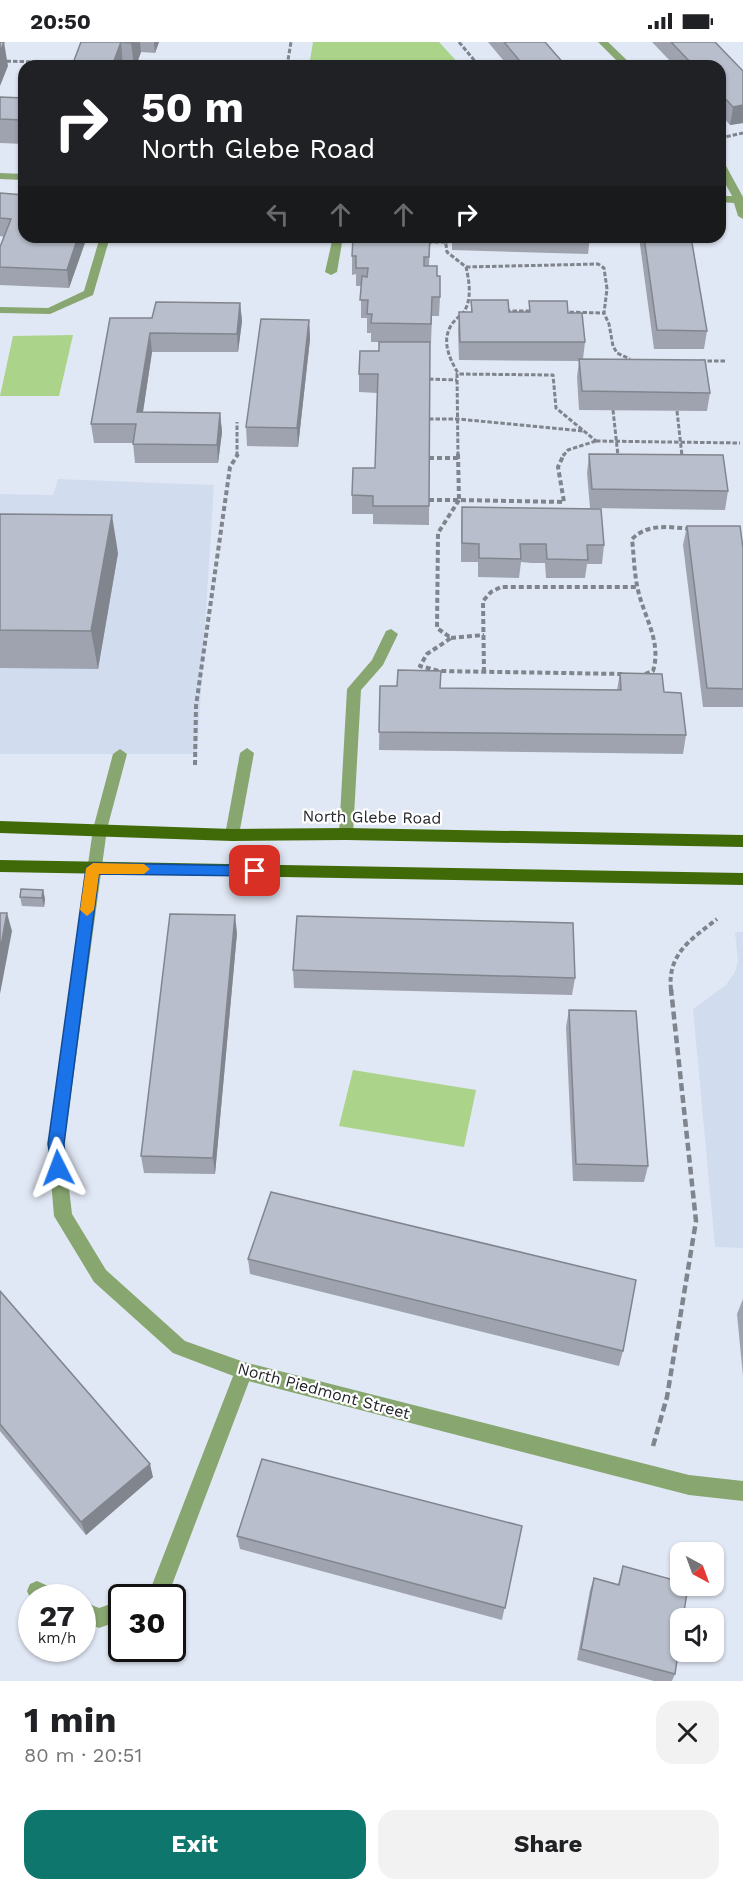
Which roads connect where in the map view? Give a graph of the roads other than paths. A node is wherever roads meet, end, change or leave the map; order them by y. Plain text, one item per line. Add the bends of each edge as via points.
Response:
1 (603, 42) edge
2 (622, 60) edge
3 (726, 174) edge
4 (0, 176) edge
5 (18, 177) edge
6 (726, 199) edge
7 (741, 200) edge
8 (743, 216) edge
9 (103, 243) edge
10 (337, 243) edge
11 (331, 272) dead end
12 (0, 310) edge
13 (391, 634) dead end
14 (247, 753) dead end
15 (120, 754) dead end
16 (0, 827) edge
17 (99, 829) junction
18 (346, 834) junction
19 (232, 835) junction
20 (743, 841) edge
21 (0, 866) edge
22 (93, 868) junction
23 (743, 879) edge
24 (743, 885) edge
25 (244, 1371) junction
26 (743, 1491) edge
27 (162, 1584) edge

1 - 2 street
3 - 7 street
4 - 5 street
6 - 7 street
7 - 8 street
9 - 12 street via 89,293 50,311
10 - 11 street
13 - 18 street via 378,662 354,689
14 - 19 street
15 - 17 street, North Piedmont Street
16 - 17 main road, North Glebe Road
17 - 19 main road, North Glebe Road
17 - 22 street, North Piedmont Street
18 - 19 main road, North Glebe Road
18 - 20 main road, North Glebe Road
21 - 22 main road
22 - 23 main road
22 - 25 street, North Piedmont Street via 56,1144 63,1216 100,1276 179,1347
23 - 24 street
25 - 26 street, North Piedmont Street via 689,1485
25 - 27 street

